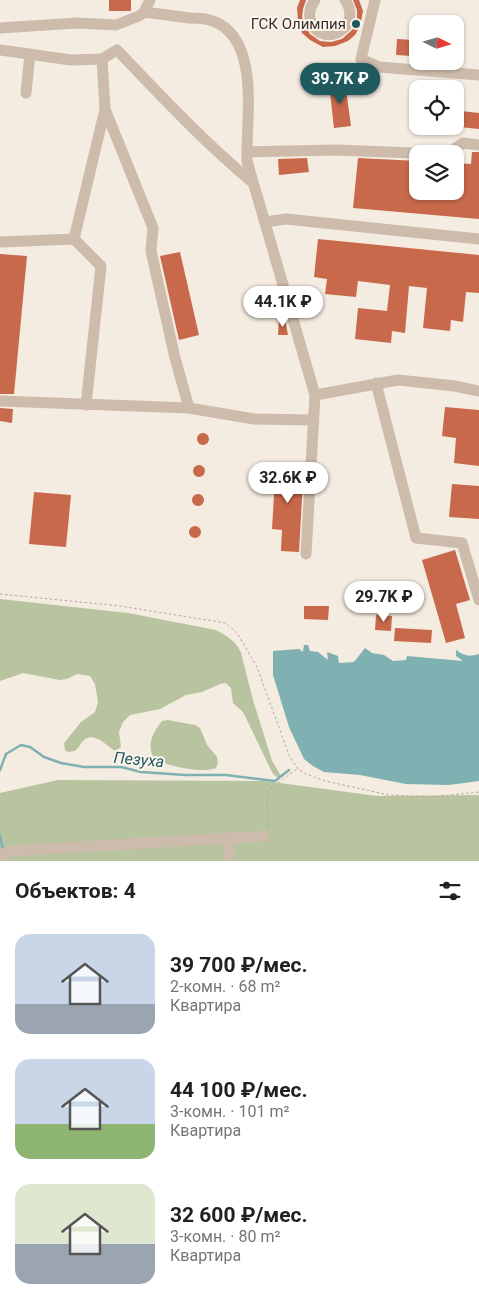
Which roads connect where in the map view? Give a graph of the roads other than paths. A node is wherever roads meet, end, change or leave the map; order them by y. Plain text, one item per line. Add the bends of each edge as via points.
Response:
1 (150, 0) edge
2 (315, 0) edge
3 (345, 0) edge
4 (375, 0) edge
5 (144, 12) junction
6 (350, 14) junction
7 (371, 14) junction
8 (0, 28) edge
9 (0, 50) edge
10 (30, 54) junction
11 (102, 60) junction
12 (479, 75) edge
13 (26, 93) dead end
14 (106, 109) junction
15 (461, 145) edge
16 (479, 145) edge
17 (247, 152) junction
18 (409, 153) edge
19 (252, 181) junction
20 (265, 222) junction
21 (74, 239) junction
22 (479, 239) edge
23 (0, 242) edge
24 (376, 383) junction
25 (479, 391) edge
26 (315, 395) junction
27 (0, 401) edge
28 (86, 405) junction
29 (189, 408) junction
30 (314, 420) junction
31 (306, 554) dead end
32 (479, 600) edge
33 (264, 836) road end
34 (228, 838) junction
35 (0, 856) edge
36 (229, 861) edge

1 - 5 lane
2 - 6 lane via 310,19 323,33 336,34 342,30
3 - 6 lane
4 - 7 lane
5 - 8 lane via 116,25 77,23
5 - 17 lane via 210,20 224,26 236,40 245,59 248,80
6 - 7 lane
7 - 12 lane via 361,59 379,68
9 - 10 lane
10 - 11 lane via 71,60
10 - 13 lane
11 - 14 lane
11 - 19 lane via 117,50 177,113
14 - 21 lane
14 - 29 lane via 153,228 151,250
15 - 16 lane
17 - 18 lane
17 - 19 lane
19 - 20 lane
20 - 22 lane via 286,219
20 - 26 lane
21 - 23 lane
21 - 28 lane via 101,266
24 - 25 lane via 398,380
24 - 26 lane
24 - 32 lane via 416,538 462,543
26 - 30 lane
27 - 28 lane
28 - 29 lane
29 - 30 lane via 254,419
30 - 31 lane
33 - 34 lane
34 - 35 lane via 10,852
34 - 36 lane

